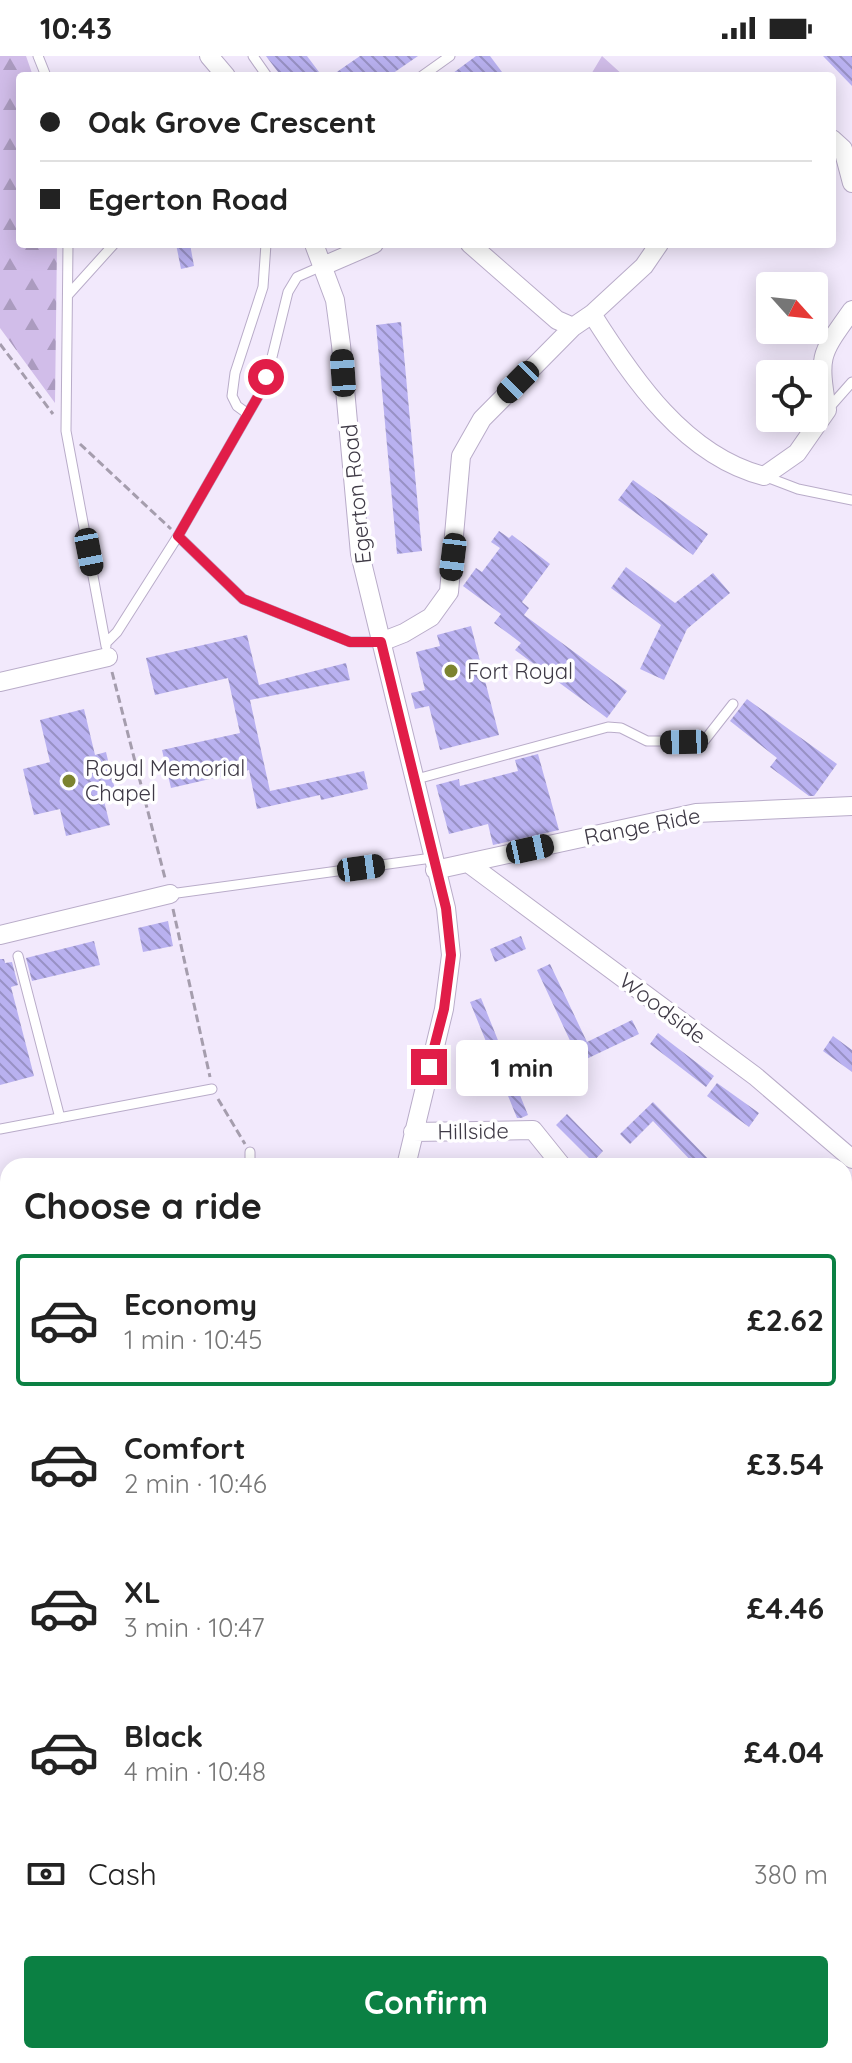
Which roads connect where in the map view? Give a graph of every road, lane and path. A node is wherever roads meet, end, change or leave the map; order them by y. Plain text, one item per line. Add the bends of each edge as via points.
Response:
1 (209, 56) edge
2 (450, 56) edge
3 (223, 72) edge
4 (428, 72) edge
5 (836, 143) edge
6 (852, 183) edge
7 (68, 248) edge
8 (110, 248) edge
9 (266, 248) edge
10 (316, 248) edge
11 (365, 248) edge
12 (475, 248) edge
13 (656, 248) edge
14 (323, 266) junction
15 (68, 295) junction
16 (852, 310) edge
17 (592, 314) junction
18 (573, 327) junction
19 (0, 344) edge
20 (822, 360) edge
21 (852, 382) edge
22 (828, 409) edge
23 (248, 414) junction
24 (66, 431) junction
25 (812, 432) edge
26 (764, 476) junction
27 (852, 500) edge
28 (178, 536) junction
29 (381, 642) junction
30 (107, 650) junction
31 (0, 682) edge
32 (733, 704) dead end
33 (413, 780) junction
34 (852, 806) edge
35 (468, 863) junction
36 (434, 864) junction
37 (170, 894) junction
38 (0, 935) edge
39 (18, 956) dead end
40 (212, 1089) junction
41 (60, 1118) junction
42 (0, 1129) edge
43 (413, 1132) junction
44 (250, 1152) joint
45 (250, 1158) edge
46 (408, 1158) edge
47 (556, 1158) edge
48 (851, 1158) edge

1 - 3 street
2 - 4 lane
5 - 6 street via 843,149
7 - 15 lane
8 - 15 lane
9 - 23 lane via 263,287 232,396
10 - 14 street, Egerton Road
11 - 14 street
12 - 18 street via 557,320
13 - 17 street
14 - 23 lane via 297,277 288,292 271,361
14 - 29 street, Egerton Road via 335,300 341,345 360,554
15 - 24 lane
16 - 20 street via 824,349
17 - 18 street
17 - 26 street via 650,397 696,442 741,470
18 - 29 street via 482,419 465,447 449,592 431,617
19 - 24 path
21 - 22 lane
23 - 28 lane
24 - 28 path
24 - 30 lane
25 - 26 street via 797,453
26 - 27 lane
28 - 29 lane via 243,599 350,642
28 - 30 lane
29 - 33 street, Egerton Road
30 - 31 street
30 - 37 path
32 - 33 lane via 704,741 647,741 608,727
33 - 36 street, Egerton Road
34 - 35 street, Range Ride via 696,813
35 - 36 street, Range Ride
35 - 48 street, Woodside via 755,1076
36 - 37 lane
36 - 43 street, Egerton Road via 451,955 444,1009
37 - 38 street
37 - 40 path
39 - 41 lane
40 - 41 lane
40 - 44 path
41 - 42 lane
43 - 46 street, Egerton Road
43 - 47 street, Hillside via 533,1130
44 - 45 lane

